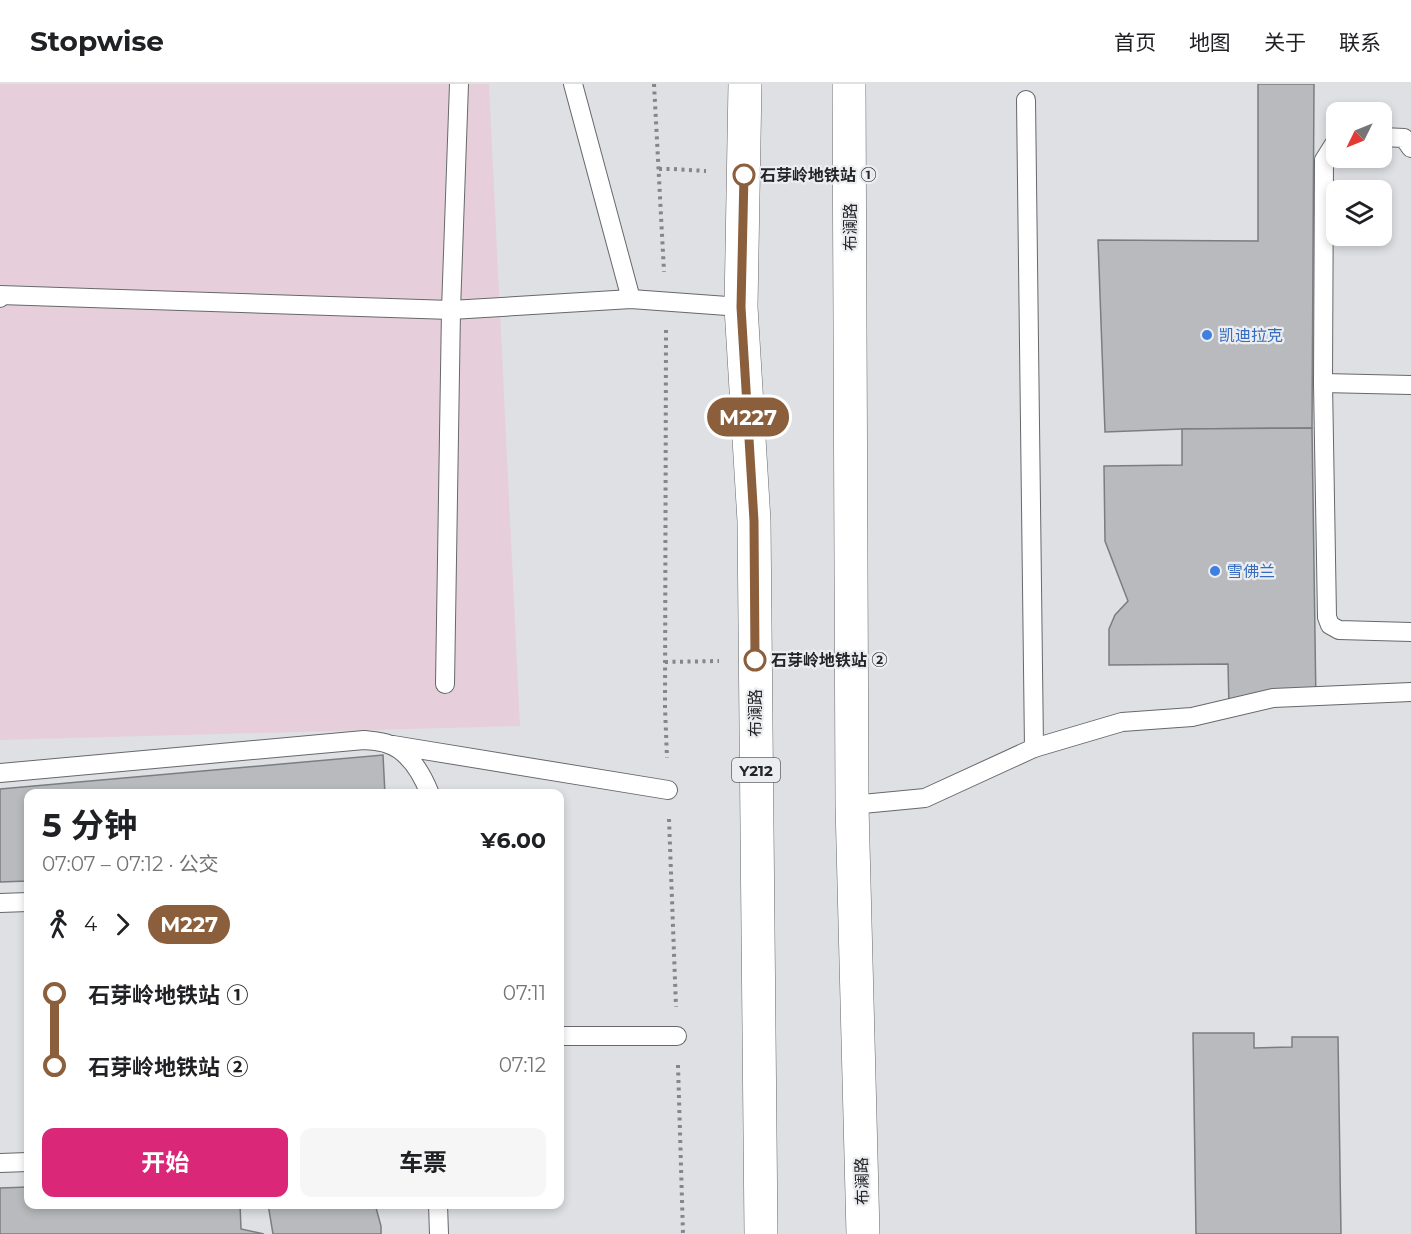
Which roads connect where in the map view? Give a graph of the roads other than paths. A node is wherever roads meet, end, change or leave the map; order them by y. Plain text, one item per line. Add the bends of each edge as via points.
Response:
1 (459, 84) edge
2 (573, 84) edge
3 (745, 84) edge
4 (849, 84) edge
5 (1026, 100) dead end
6 (1392, 137) edge
7 (1411, 148) edge
8 (1326, 157) edge
9 (0, 298) edge
10 (631, 299) junction
11 (741, 307) junction
12 (451, 310) junction
13 (1323, 383) junction
14 (1411, 385) edge
15 (1411, 632) edge
16 (445, 684) dead end
17 (1411, 692) edge
18 (388, 744) junction
19 (1034, 748) junction
20 (0, 773) edge
21 (428, 789) edge
22 (668, 790) road end
23 (852, 805) junction
24 (24, 902) edge
25 (0, 903) edge
26 (564, 1036) edge
27 (677, 1036) road end
28 (24, 1162) edge
29 (0, 1163) edge
30 (438, 1209) edge
31 (439, 1234) edge
32 (761, 1234) edge
33 (863, 1234) edge

1 - 12 lane
2 - 10 lane
3 - 11 main road, 布澜路 / Y212
4 - 23 main road, 布澜路
5 - 19 lane
6 - 7 lane via 1404,138
8 - 13 lane
9 - 12 lane
10 - 11 lane
10 - 12 lane
11 - 32 main road, 布澜路 / Y212 via 754,521
12 - 16 lane
13 - 14 lane
13 - 15 lane via 1327,617 1330,625 1339,630
17 - 19 lane via 1274,698 1192,717 1122,722
18 - 20 lane via 364,740
18 - 21 lane via 408,756
18 - 22 lane
19 - 23 lane via 925,798
23 - 33 main road, 布澜路
24 - 25 lane
26 - 27 lane
28 - 29 lane
30 - 31 lane

